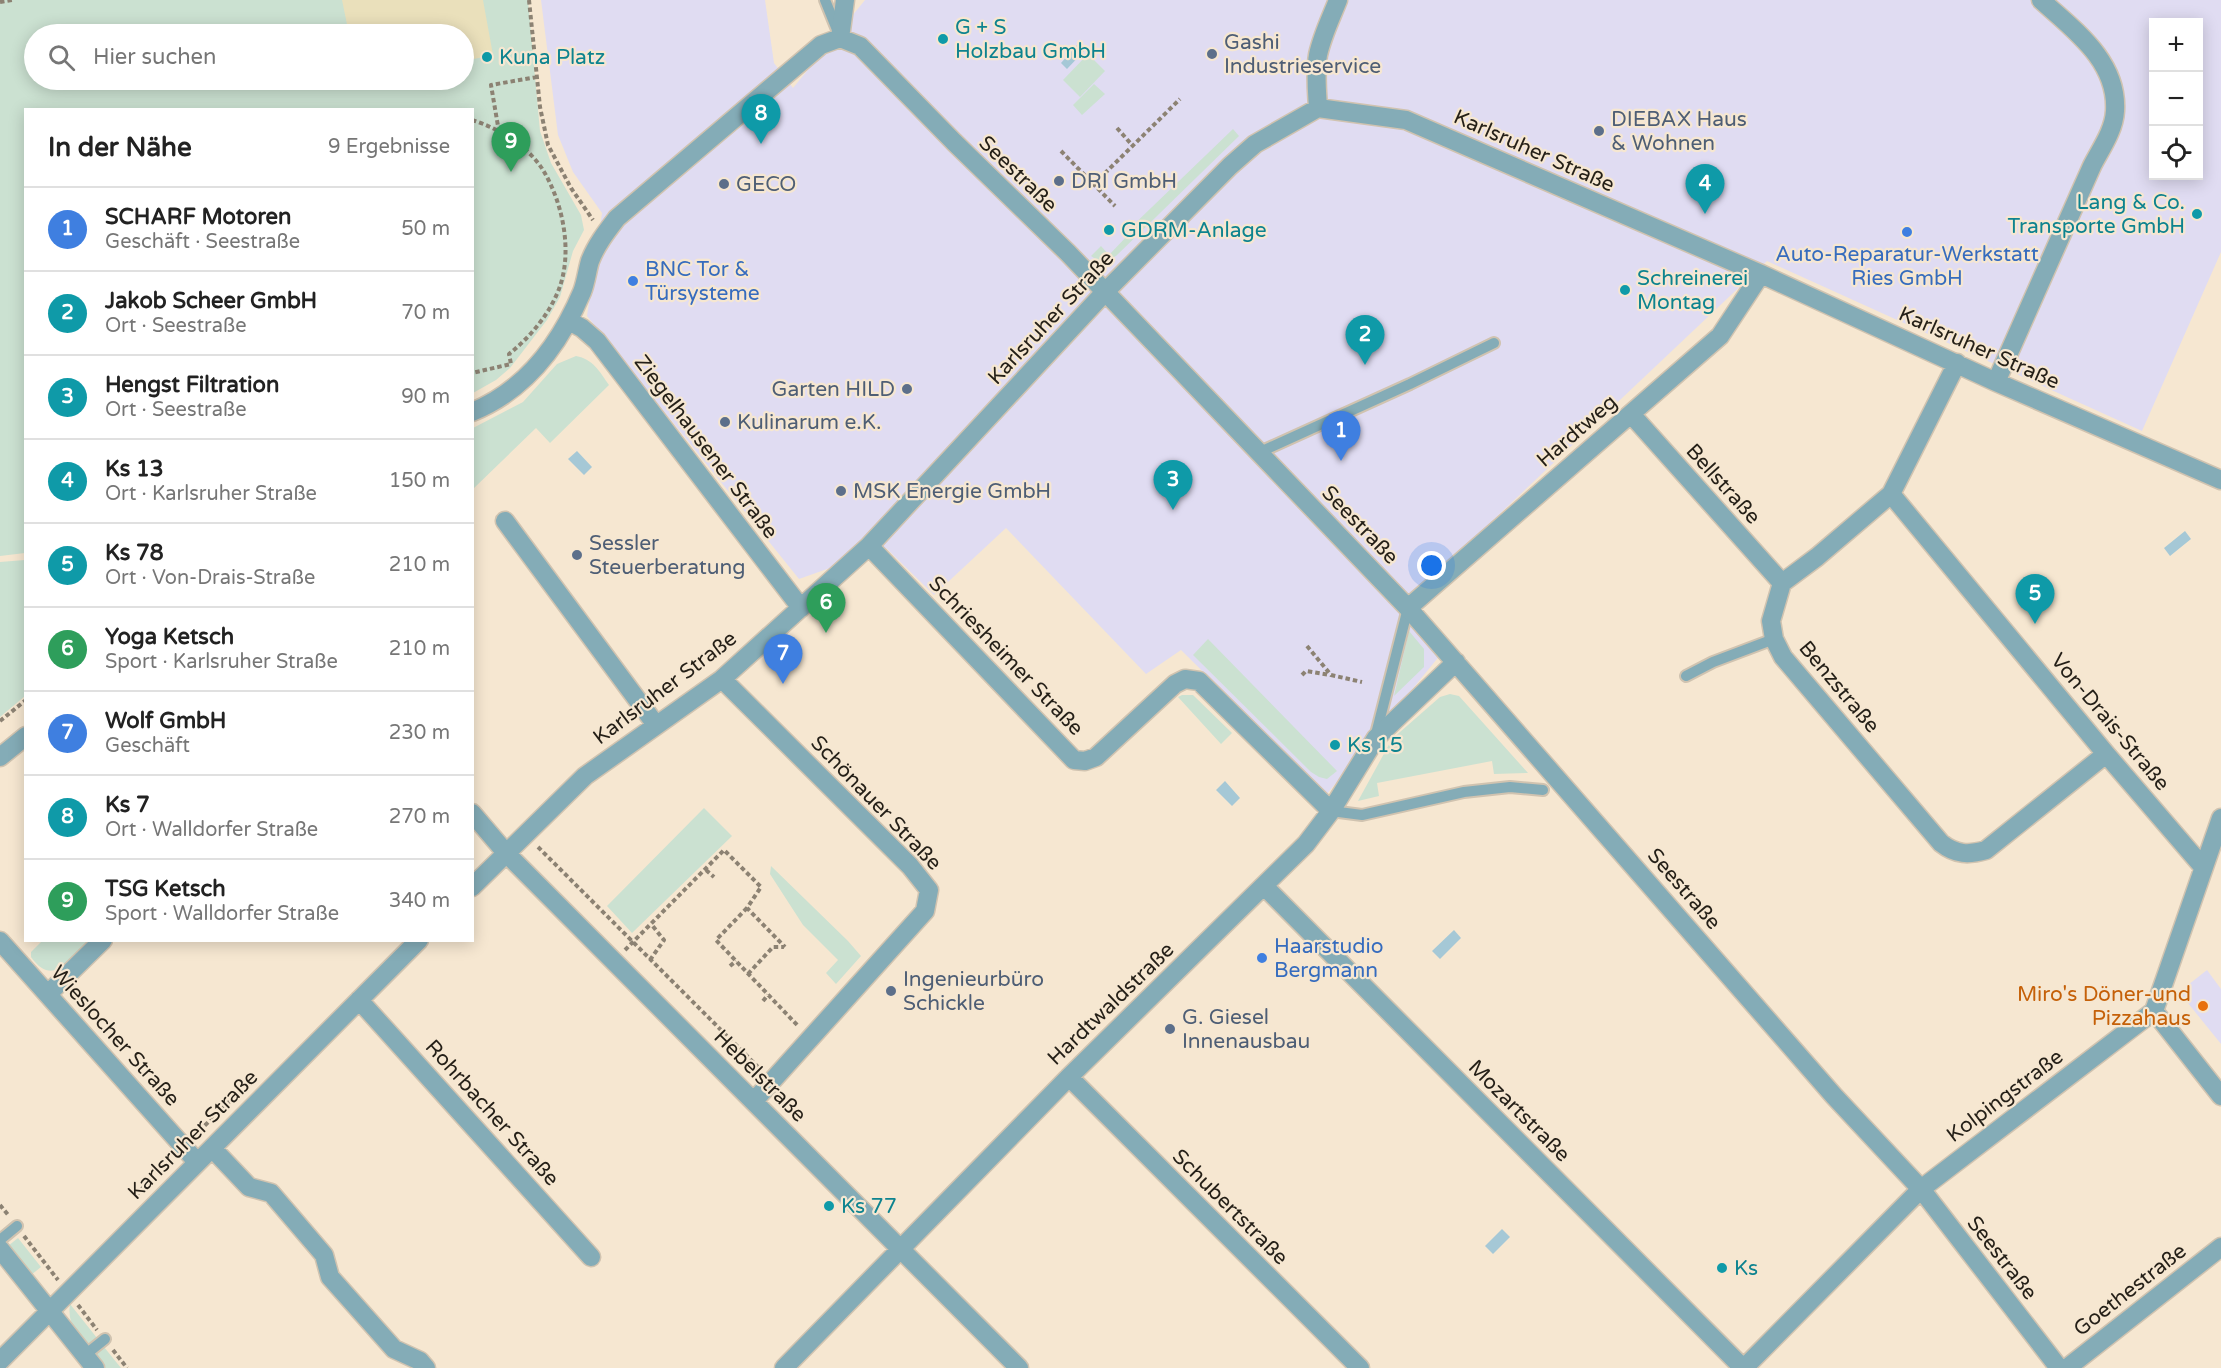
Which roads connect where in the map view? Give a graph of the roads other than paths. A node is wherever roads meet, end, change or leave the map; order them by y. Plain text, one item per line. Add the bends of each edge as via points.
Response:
1 (825, 0) edge
2 (845, 0) edge
3 (1338, 0) edge
4 (2041, 0) edge
5 (840, 38) junction
6 (1318, 108) junction
7 (1761, 274) junction
8 (1105, 292) junction
9 (569, 321) junction
10 (1494, 342) dead end
11 (1957, 363) junction
12 (1996, 382) junction
13 (474, 411) edge
14 (1631, 414) junction
15 (1260, 452) junction
16 (2221, 480) edge
17 (1891, 494) junction
18 (505, 520) dead end
19 (869, 546) junction
20 (1782, 583) junction
21 (801, 608) junction
22 (1408, 608) junction
23 (1774, 639) junction
24 (1456, 662) junction
25 (1686, 676) dead end
26 (722, 679) junction
27 (656, 725) junction
28 (24, 738) edge
29 (1376, 738) junction
30 (2106, 754) junction
31 (0, 757) edge
32 (1543, 790) dead end
33 (1331, 811) junction
34 (474, 815) edge
35 (2220, 826) edge
36 (506, 853) junction
37 (2203, 867) junction
38 (474, 885) edge
39 (1264, 886) junction
40 (0, 941) edge
41 (101, 942) edge
42 (416, 942) edge
43 (48, 994) junction
44 (359, 1000) junction
45 (2154, 1011) junction
46 (1069, 1077) junction
47 (2221, 1096) edge
48 (754, 1101) junction
49 (212, 1148) junction
50 (197, 1162) junction
51 (1921, 1189) junction
52 (17, 1226) road end
53 (0, 1240) edge
54 (2221, 1247) edge
55 (0, 1249) edge
56 (901, 1250) junction
57 (591, 1257) dead end
58 (50, 1311) junction
59 (105, 1339) dead end
60 (0, 1361) edge
61 (90, 1362) edge
62 (426, 1368) edge
63 (784, 1368) edge
64 (1019, 1368) edge
65 (1360, 1368) edge
66 (1743, 1368) edge
67 (2059, 1368) edge
68 (2067, 1368) edge

1 - 5 lane
2 - 5 street
3 - 6 street via 1318,55
4 - 12 street via 2092,48 2104,65 2112,83 2115,113
5 - 8 street, Seestraße via 860,46
5 - 9 street via 821,45 617,218 590,259
6 - 7 street, Karlsruher Straße via 1406,120
6 - 8 street, Karlsruher Straße via 1255,144
7 - 11 street, Karlsruher Straße
7 - 14 street, Hardtweg via 1720,336
8 - 15 street, Seestraße
8 - 19 street, Karlsruher Straße
9 - 13 street via 541,363 510,392
9 - 21 street, Ziegelhausener Straße via 597,341
10 - 15 lane
11 - 12 street, Karlsruher Straße
11 - 17 street
12 - 16 street, Karlsruher Straße
14 - 20 street, Bellstraße
14 - 22 street, Hardtweg
15 - 22 street, Seestraße
17 - 20 street
17 - 30 street, Von-Drais-Straße
18 - 27 street
19 - 21 street, Karlsruher Straße
19 - 33 street, Schriesheimer Straße via 1074,759 1096,757 1175,684 1185,679 1199,681
20 - 23 street, Benzstraße via 1771,621
21 - 26 street, Karlsruher Straße
22 - 24 street, Seestraße
22 - 29 lane
23 - 25 lane
23 - 30 street, Benzstraße via 1783,657 1941,843 1952,851 1975,854 1986,850
24 - 29 street, Hardtwaldstraße
24 - 51 street, Seestraße via 1834,1096
26 - 27 street, Karlsruher Straße
26 - 48 street, Schönauer Straße via 910,866 929,890 925,911
27 - 36 street, Karlsruher Straße via 585,776
28 - 31 street
29 - 33 street, Hardtwaldstraße
30 - 37 street, Von-Drais-Straße
32 - 33 lane via 1510,787 1464,792 1362,815
33 - 39 street, Hardtwaldstraße via 1306,844
34 - 36 street, Hebelstraße
35 - 37 street
36 - 38 street, Karlsruher Straße
36 - 48 street, Hebelstraße
37 - 45 street
39 - 46 street, Hardtwaldstraße
39 - 66 street, Mozartstraße
40 - 43 street, Wieslocher Straße
41 - 43 street
42 - 44 street, Karlsruher Straße
43 - 50 street, Wieslocher Straße
44 - 49 street, Karlsruher Straße
44 - 57 street, Rohrbacher Straße
45 - 47 street
45 - 51 street, Kolpingstraße
46 - 56 street, Hardtwaldstraße
46 - 65 street, Schubertstraße
48 - 56 street, Hebelstraße
49 - 50 street, Karlsruher Straße
49 - 62 street via 249,1186 271,1193 324,1255 330,1277 394,1349
50 - 58 street, Karlsruher Straße
51 - 66 street, Kolpingstraße
51 - 67 street, Seestraße
52 - 53 lane
54 - 68 street, Goethestraße
55 - 58 street
56 - 63 street, Hardtwaldstraße
56 - 64 street, Hebelstraße
58 - 60 street, Karlsruher Straße
58 - 61 street
59 - 61 lane

